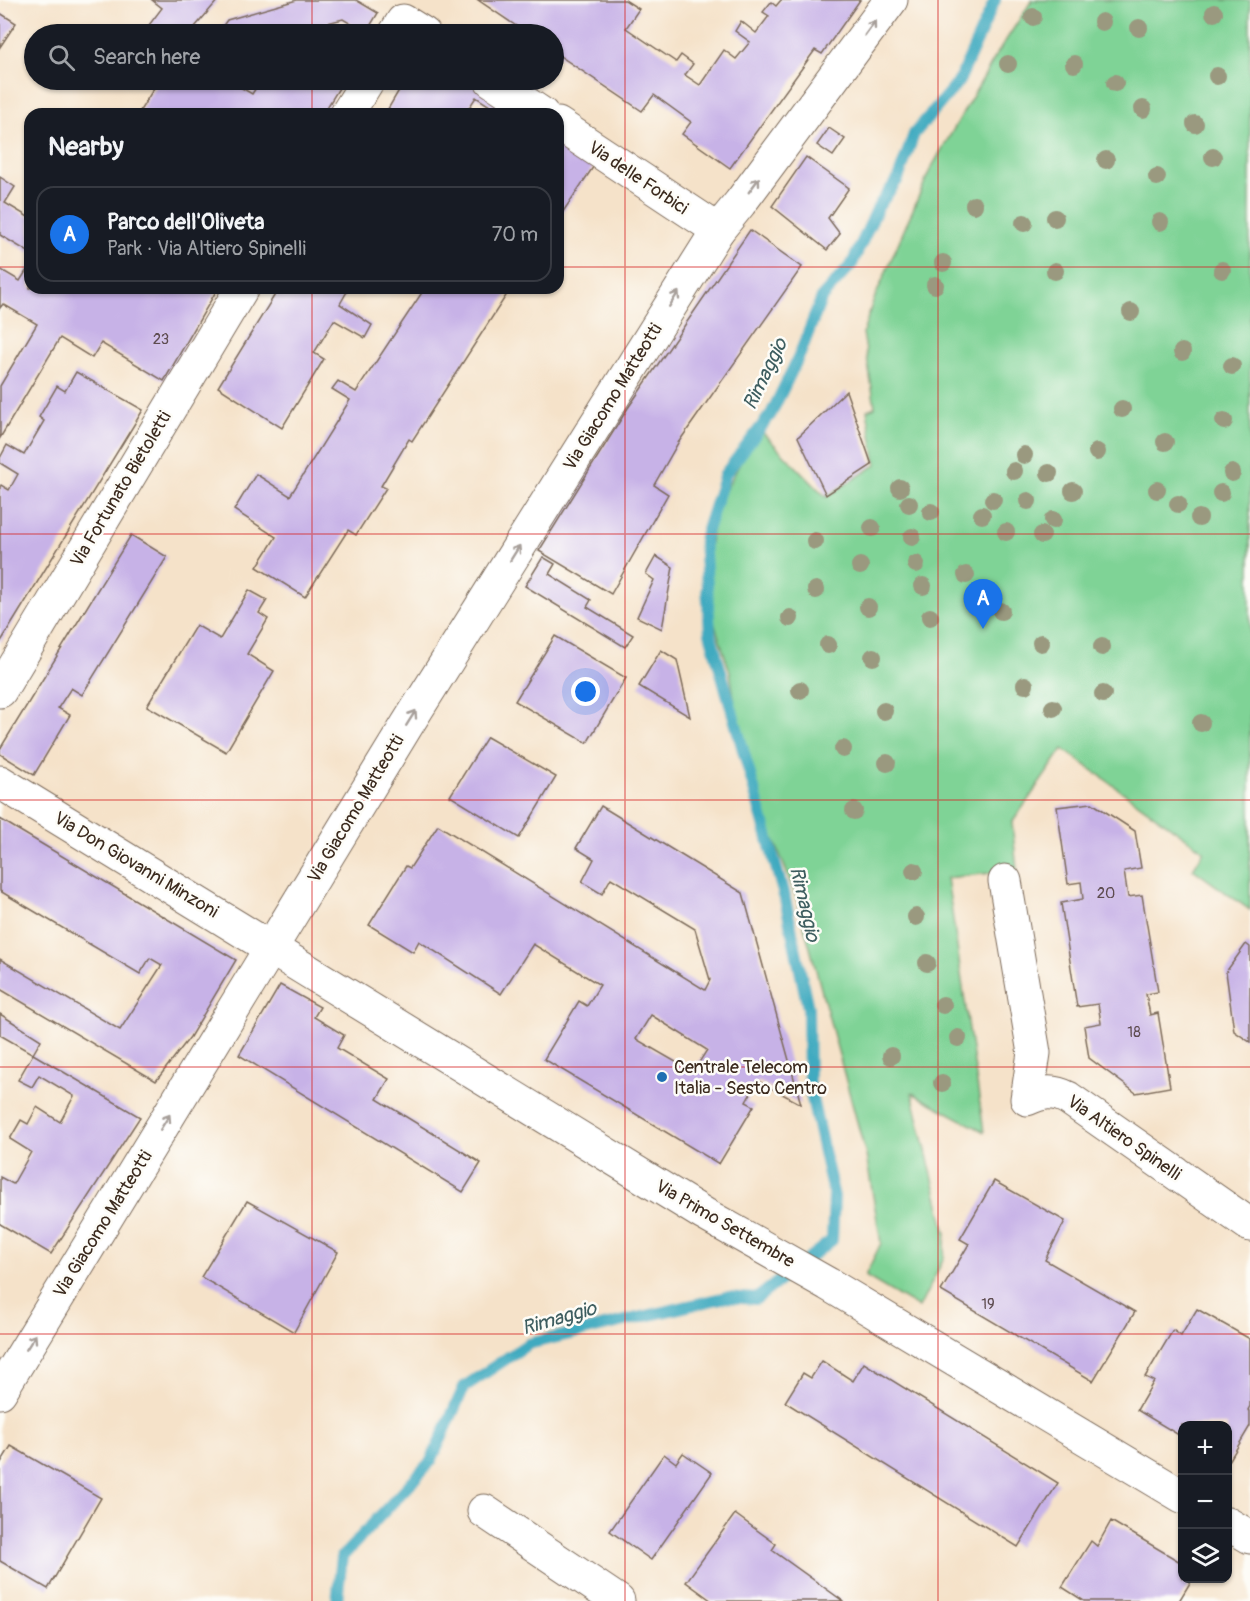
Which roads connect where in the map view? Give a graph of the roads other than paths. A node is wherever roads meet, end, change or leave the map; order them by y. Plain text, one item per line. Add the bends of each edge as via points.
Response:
1 (891, 0) edge
2 (362, 90) edge
3 (506, 90) edge
4 (351, 108) edge
5 (533, 108) edge
6 (564, 128) edge
7 (718, 230) junction
8 (238, 294) edge
9 (0, 691) edge
10 (0, 782) edge
11 (1005, 881) dead end
12 (271, 948) junction
13 (1250, 1225) edge
14 (0, 1392) edge
15 (1178, 1494) edge
16 (484, 1511) dead end
17 (1232, 1527) edge
18 (1250, 1537) edge
19 (618, 1601) edge

7 -> 1 street, Via Giacomo Matteotti
2 - 4 street
3 - 5 street
6 - 7 street, Via delle Forbici
12 -> 7 street, Via Giacomo Matteotti
8 - 9 street, Via Fortunato Bietoletti
10 - 12 street, Via Don Giovanni Minzoni
11 - 13 street, Via Altiero Spinelli via 1034,1053 1027,1099 1042,1092 1056,1092 1068,1098
14 -> 12 street, Via Giacomo Matteotti
12 - 15 street, Via Primo Settembre via 704,1214
16 - 19 street
17 - 18 street

